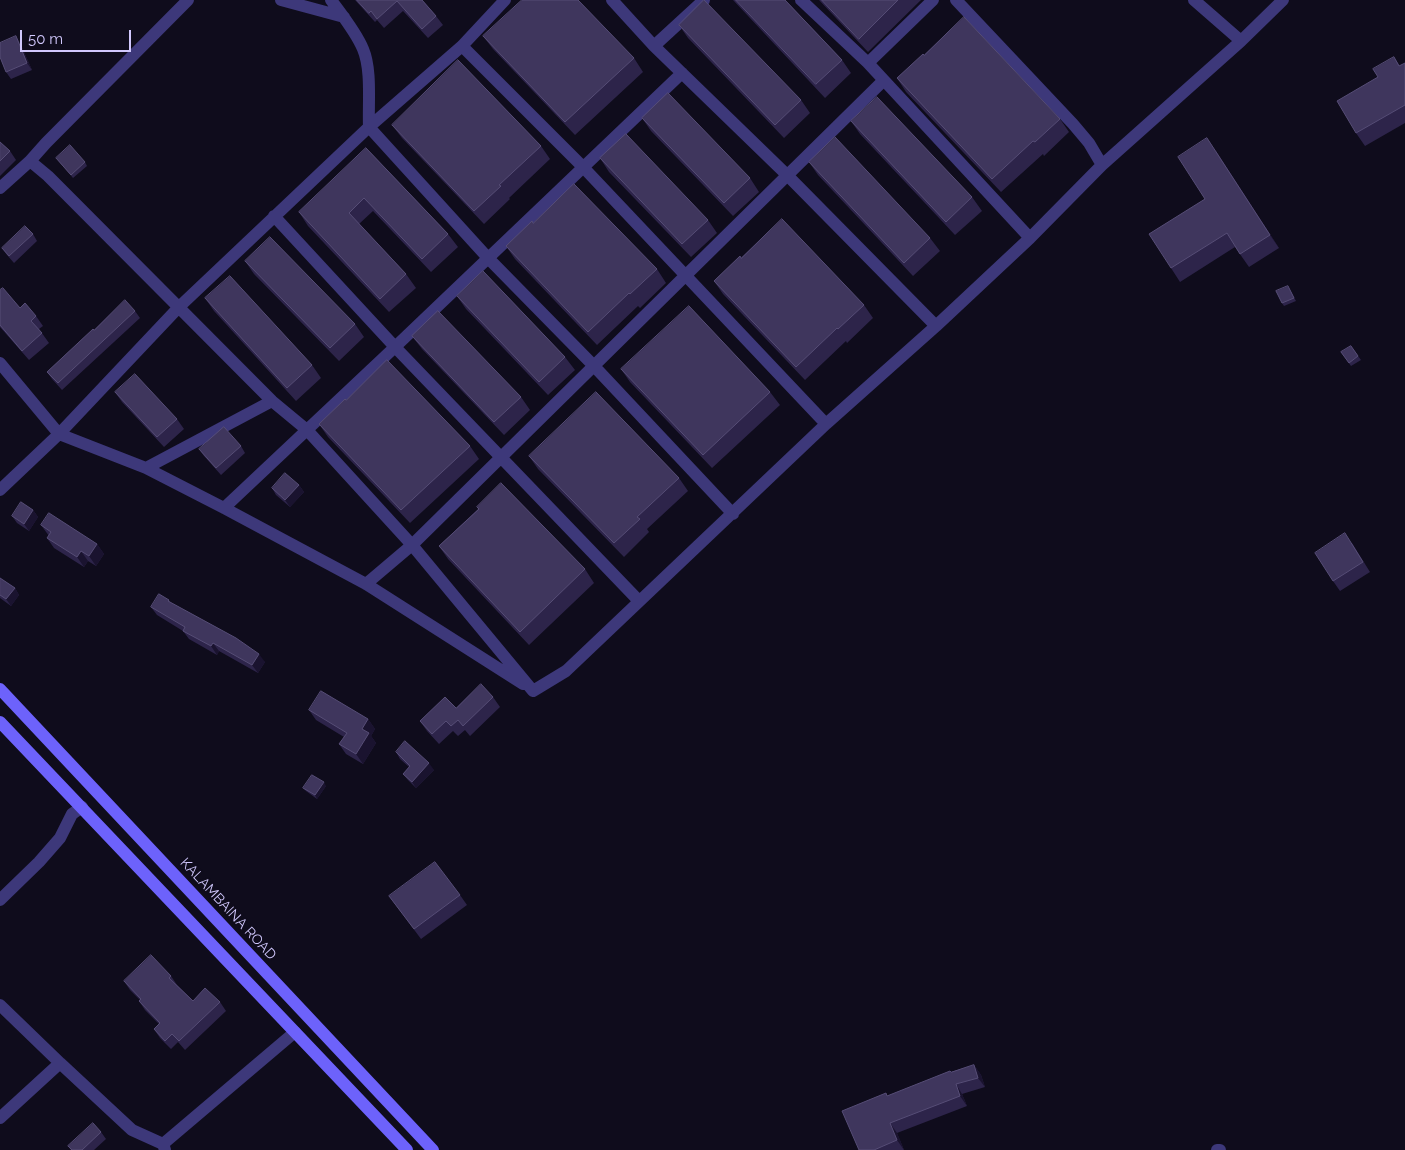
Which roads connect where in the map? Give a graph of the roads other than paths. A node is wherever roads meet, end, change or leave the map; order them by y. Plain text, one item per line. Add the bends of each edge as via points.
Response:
1 (188, 0) edge
2 (281, 0) edge
3 (331, 0) edge
4 (505, 0) edge
5 (612, 0) edge
6 (704, 0) edge
7 (801, 0) edge
8 (933, 0) edge
9 (956, 0) edge
10 (1194, 0) edge
11 (1283, 0) edge
12 (344, 17) junction
13 (1241, 41) junction
14 (462, 46) junction
15 (654, 46) junction
16 (868, 64) junction
17 (682, 73) junction
18 (883, 80) junction
19 (369, 127) junction
20 (30, 161) junction
21 (1102, 165) junction
22 (583, 167) junction
23 (787, 175) junction
24 (0, 188) edge
25 (274, 216) junction
26 (1030, 238) junction
27 (488, 258) junction
28 (685, 274) junction
29 (179, 307) junction
30 (936, 326) junction
31 (395, 347) junction
32 (0, 363) edge
33 (593, 366) junction
34 (272, 401) junction
35 (826, 424) junction
36 (307, 430) junction
37 (59, 434) junction
38 (501, 456) junction
39 (146, 468) junction
40 (0, 490) edge
41 (224, 508) junction
42 (733, 514) junction
43 (412, 545) junction
44 (366, 584) junction
45 (639, 601) junction
46 (0, 689) edge
47 (533, 691) junction
48 (0, 722) edge
49 (82, 807) junction
50 (0, 900) edge
51 (0, 1005) edge
52 (295, 1032) junction
53 (60, 1063) junction
54 (0, 1118) edge
55 (164, 1147) edge
56 (408, 1150) edge
57 (433, 1150) edge

1 - 20 street
2 - 12 street
3 - 12 street
4 - 14 street
5 - 15 street
6 - 15 street
7 - 16 street
8 - 16 street
9 - 21 street via 1073,124
10 - 13 street
11 - 13 street
12 - 19 street via 363,50 368,71
13 - 21 street
14 - 19 street
14 - 22 street
15 - 17 street
16 - 18 street
17 - 22 street
17 - 23 street
18 - 23 street
18 - 26 street
19 - 25 street
19 - 27 street
20 - 24 street
20 - 29 street
21 - 26 street
22 - 27 street
22 - 28 street
23 - 28 street
23 - 30 street
25 - 29 street
25 - 31 street
26 - 30 street
27 - 31 street
27 - 33 street
28 - 33 street
28 - 35 street
29 - 34 street
29 - 37 street
30 - 35 street
31 - 36 street
31 - 38 street
32 - 37 street
33 - 38 street
33 - 42 street
34 - 36 street
34 - 39 street
35 - 42 street
36 - 41 street
36 - 43 street
37 - 39 street
37 - 40 street
38 - 43 street
38 - 45 street
39 - 41 street
41 - 44 street
42 - 45 street
43 - 44 street
43 - 47 street
44 - 47 street
45 - 47 street via 566,671
46 - 57 main road, KALAMBAINA ROAD
48 - 49 main road
49 - 50 street via 72,814 60,838 39,862
49 - 52 main road
51 - 53 street
52 - 55 street
52 - 56 main road
53 - 54 street
53 - 55 street via 132,1130

